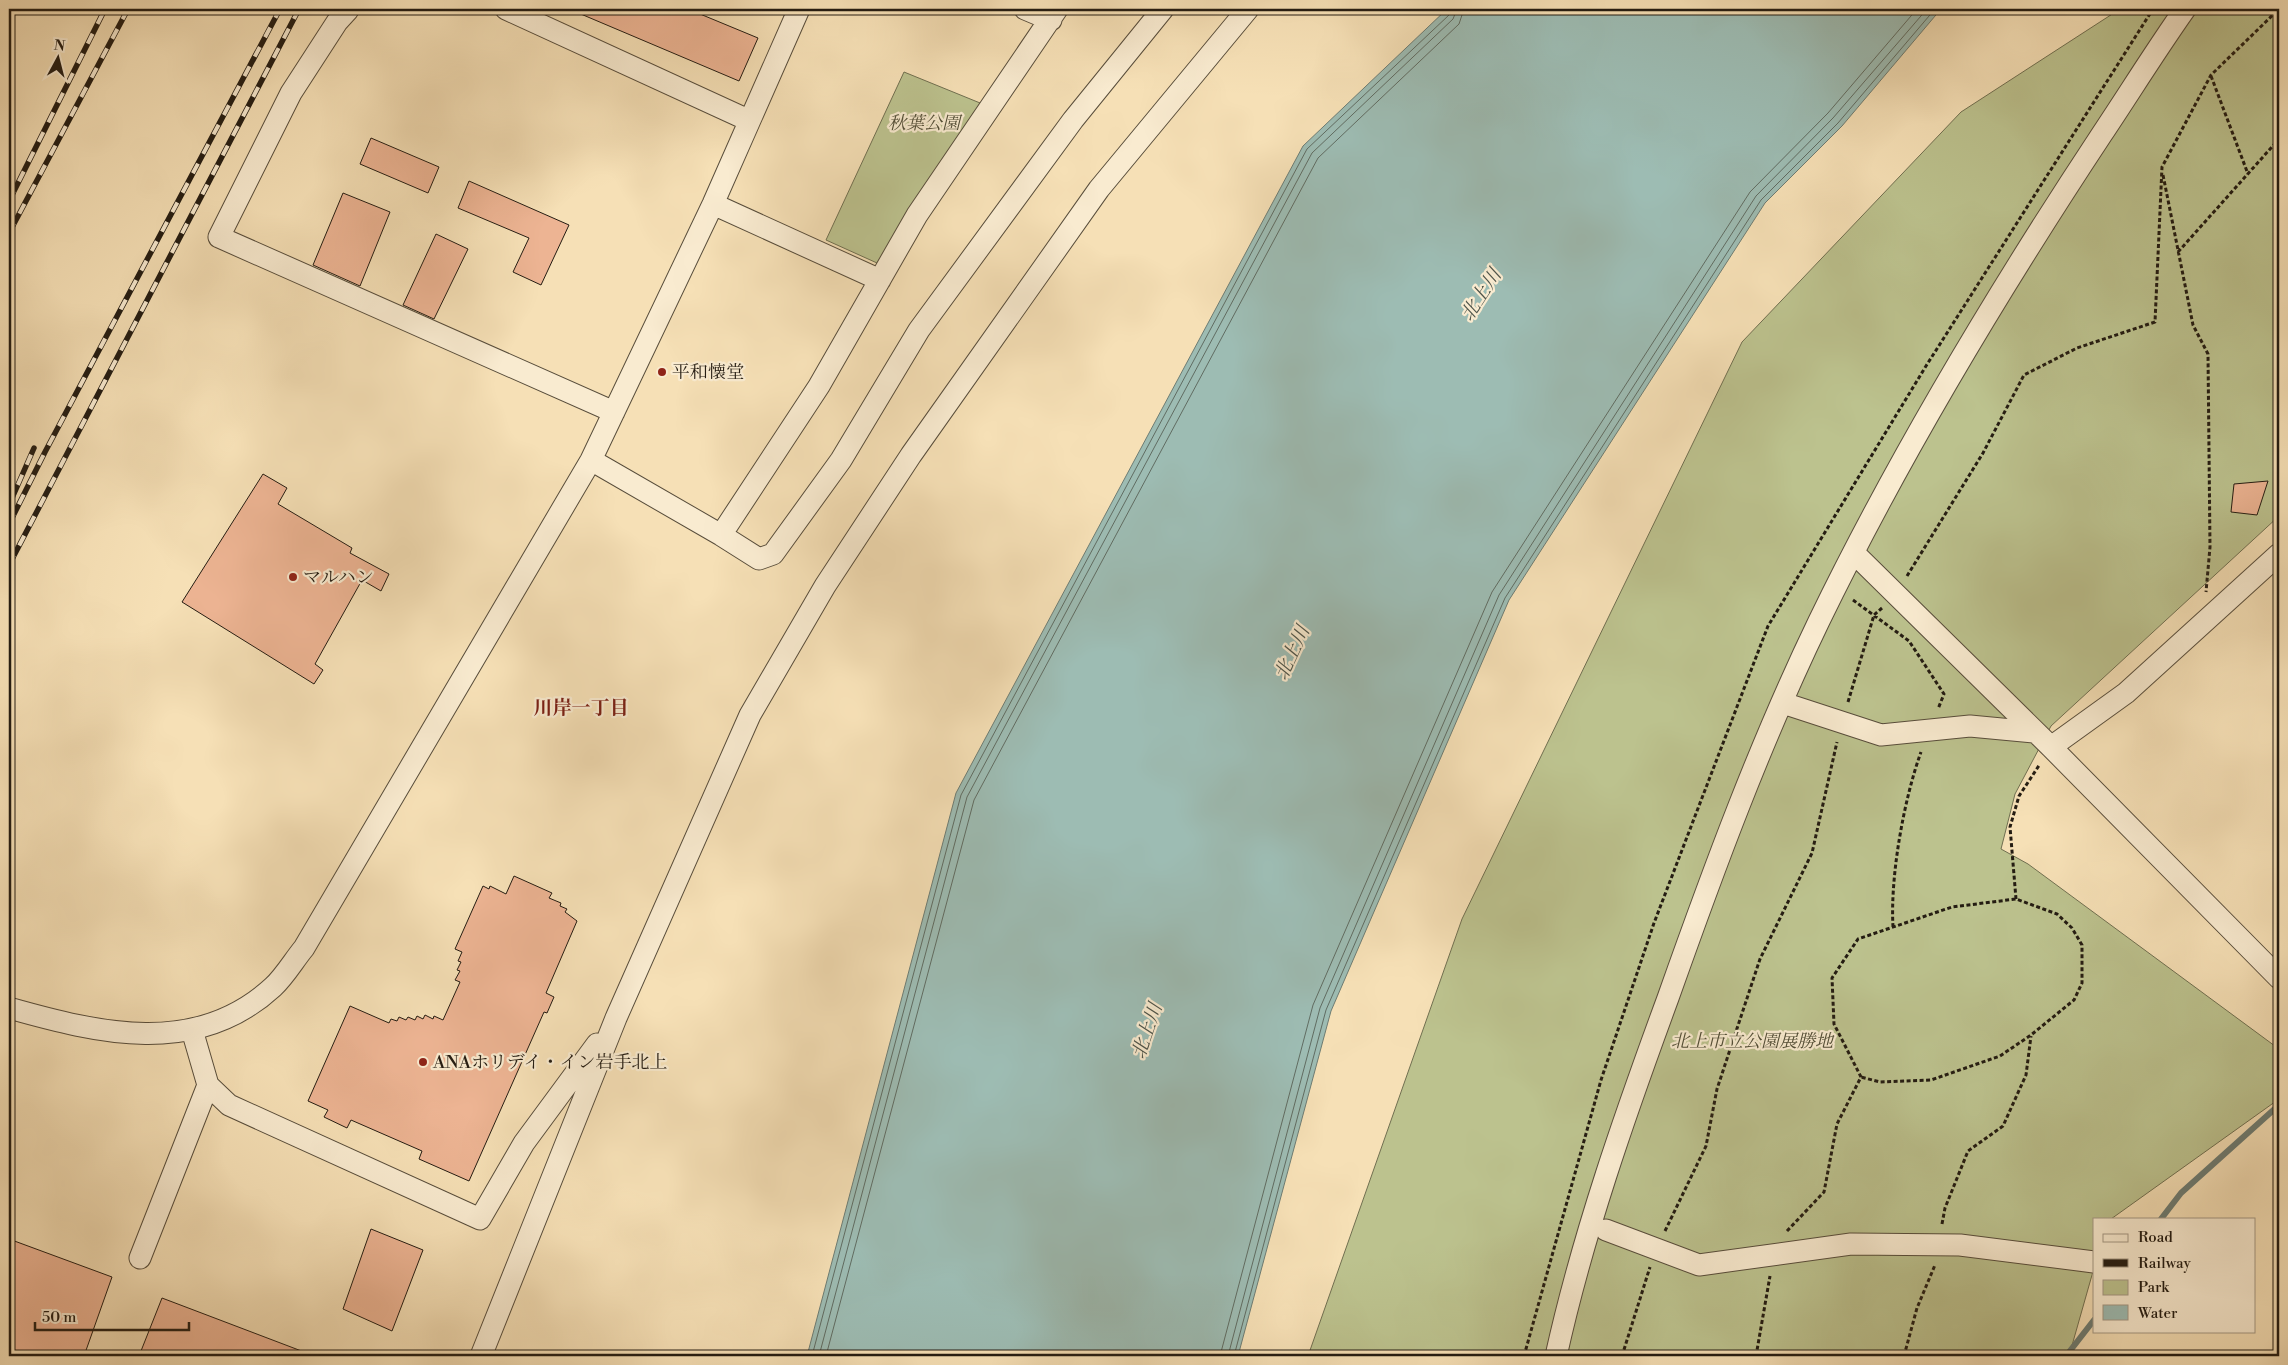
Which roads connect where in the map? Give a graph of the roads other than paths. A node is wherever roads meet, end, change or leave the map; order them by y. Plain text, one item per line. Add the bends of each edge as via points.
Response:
1 (506, 9) edge
2 (799, 9) edge
3 (1025, 9) edge
4 (1163, 9) edge
5 (1248, 9) edge
6 (2185, 9) edge
7 (348, 10) edge
8 (539, 15) edge
9 (1054, 15) edge
10 (748, 120) junction
11 (713, 204) junction
12 (880, 280) junction
13 (614, 412) junction
14 (591, 460) junction
15 (721, 535) junction
16 (1854, 553) junction
17 (2279, 554) edge
18 (1783, 702) junction
19 (2034, 732) junction
20 (2051, 747) junction
21 (2279, 978) edge
22 (9, 1008) edge
23 (616, 1018) junction
24 (192, 1030) junction
25 (208, 1085) junction
26 (1606, 1230) dead end
27 (140, 1258) dead end
28 (2093, 1262) edge
29 (482, 1356) edge
30 (1556, 1356) edge

1 - 8 street
2 - 10 street
3 - 9 street
4 - 15 street via 1073,120 919,330 841,460 773,554 759,559
5 - 23 street via 1099,189 911,455 826,586 750,715
6 - 16 street via 2035,236 1900,466
7 - 13 street via 292,93 219,237
8 - 10 street
9 - 12 street via 917,215
10 - 11 street
11 - 12 street
11 - 13 street
12 - 15 street via 819,386
13 - 14 street
14 - 15 street
14 - 24 street via 304,948 274,986 236,1014
16 - 18 street via 1818,622
16 - 19 street
17 - 20 street via 2126,693
18 - 19 street via 1881,735 1970,726
18 - 30 street via 1759,755 1623,1121 1568,1304
19 - 20 street
20 - 21 street
22 - 24 street via 76,1027 135,1034
23 - 25 street via 524,1143 480,1219 229,1105
23 - 29 street
24 - 25 street
25 - 27 street
26 - 28 street via 1699,1264 1851,1244 1960,1245

